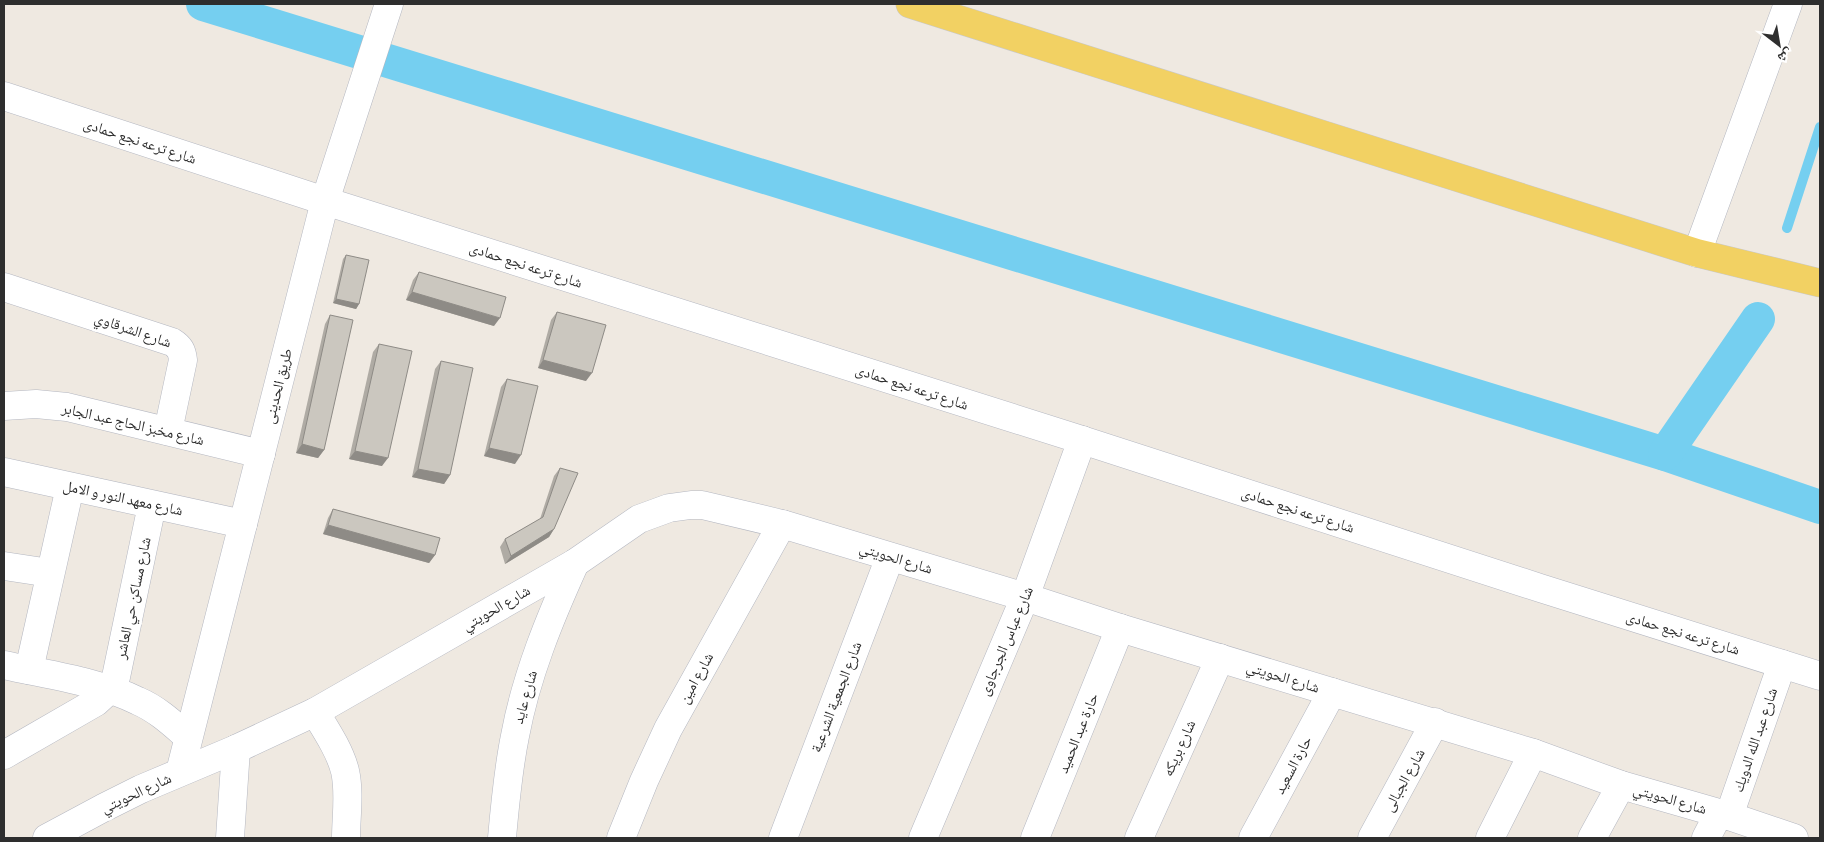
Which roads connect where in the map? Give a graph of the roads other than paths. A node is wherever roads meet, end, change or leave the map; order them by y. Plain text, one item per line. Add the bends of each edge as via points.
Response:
1 (389, 4) edge
2 (910, 4) edge
3 (1788, 4) edge
4 (4, 96) edge
5 (325, 201) junction
6 (1697, 253) junction
7 (1820, 284) edge
8 (4, 287) edge
9 (4, 406) edge
10 (168, 431) junction
11 (1082, 440) junction
12 (261, 454) junction
13 (4, 472) edge
14 (70, 487) junction
15 (152, 505) junction
16 (243, 524) junction
17 (782, 524) junction
18 (890, 557) junction
19 (575, 563) junction
20 (4, 566) edge
21 (50, 573) junction
22 (1025, 596) junction
23 (1120, 628) junction
24 (1220, 658) junction
25 (1782, 664) junction
26 (16, 668) edge
27 (1820, 676) edge
28 (110, 689) junction
29 (1332, 692) junction
30 (315, 712) junction
31 (1435, 722) junction
32 (188, 737) junction
33 (236, 749) junction
34 (1533, 753) junction
35 (4, 755) edge
36 (180, 772) junction
37 (1621, 785) junction
38 (1724, 814) junction
39 (47, 838) edge
40 (230, 838) edge
41 (346, 838) edge
42 (502, 838) edge
43 (621, 838) edge
44 (783, 838) edge
45 (923, 838) edge
46 (1035, 838) edge
47 (1139, 838) edge
48 (1253, 838) edge
49 (1372, 838) edge
50 (1490, 838) edge
51 (1592, 838) edge
52 (1706, 838) edge
53 (1794, 838) edge

1 - 5 street, طريق الحدينى
2 - 6 main road
3 - 6 street
4 - 5 street, شارع ترعه نجع حمادى
5 - 11 street, شارع ترعه نجع حمادى
5 - 12 street, طريق الحدينى
6 - 7 main road
8 - 10 street, شارع الشرقاوي via 178,346 184,360
9 - 10 street, شارع مخبز الحاج عبد الجابر via 68,407
10 - 12 street, شارع مخبز الحاج عبد الجابر
11 - 22 street, شارع عباس الجرجاوى
11 - 25 street, شارع ترعه نجع حمادى
12 - 16 street, طريق الحدينى
13 - 14 street, شارع معهد النور و الامل
14 - 15 street, شارع معهد النور و الامل
14 - 21 street
15 - 16 street, شارع معهد النور و الامل
15 - 28 street, شارع مساكن حي العاشر via 116,677
16 - 32 street, طريق الحدينى
17 - 18 street, شارع الحويتي
17 - 19 street, شارع الحويتي via 702,506 680,506 658,511 629,524
17 - 43 street, شارع امين via 668,729
18 - 22 street, شارع الحويتي
18 - 44 street, شارع الجمعية الشرعية
19 - 30 street, شارع الحويتي
19 - 42 street, شارع عايد via 555,607 525,695 509,768
20 - 21 street
21 - 26 street
22 - 23 street, شارع الحويتي
22 - 45 street, شارع عباس الجرجاوى
23 - 24 street, شارع الحويتي
23 - 46 street, حارة عبد الحميد
24 - 29 street, شارع الحويتي
24 - 47 street, شارع بريكه
25 - 27 street, شارع ترعه نجع حمادى
25 - 38 street, شارع عبد الله الدويك
26 - 28 street
28 - 32 street via 140,701
28 - 35 street via 96,702
29 - 31 street, شارع الحويتي
29 - 48 street, حارة السعيد
30 - 33 street, شارع الحويتي
30 - 41 street via 344,769 347,782
31 - 34 street, شارع الحويتي
31 - 49 street, شارع الجبالى
32 - 36 street, طريق الحدينى
33 - 36 street, شارع الحويتي
33 - 40 street
34 - 37 street, شارع الحويتي
34 - 50 street
36 - 39 street, شارع الحويتي
37 - 38 street, شارع الحويتي
37 - 51 street
38 - 52 street, شارع عبد الله الدويك
38 - 53 street, شارع الحويتي

